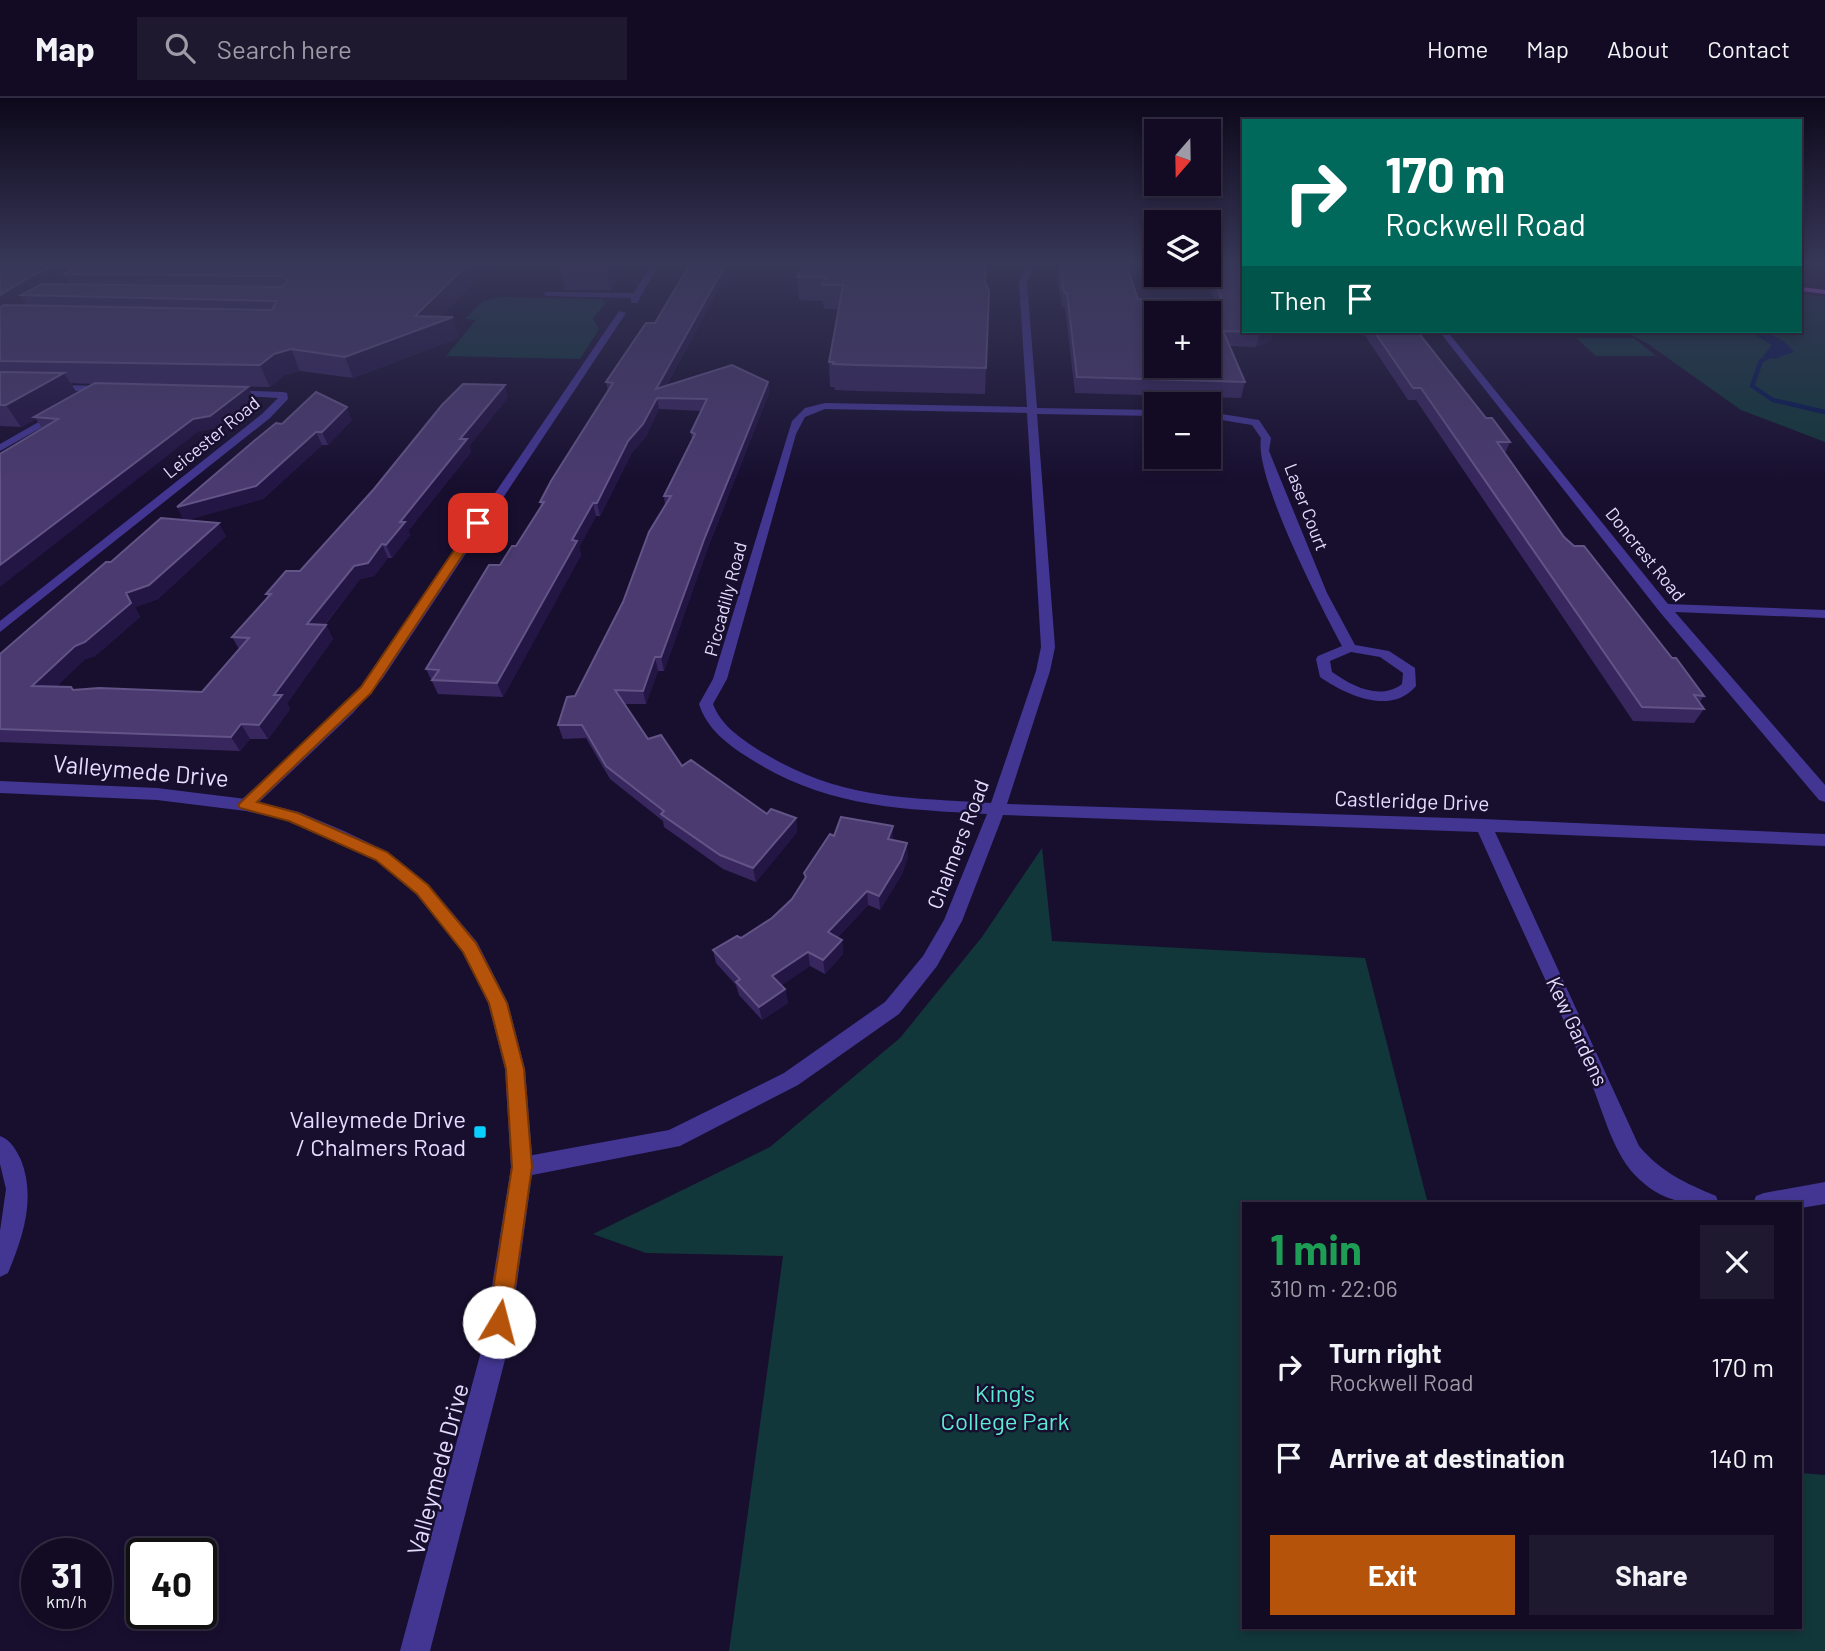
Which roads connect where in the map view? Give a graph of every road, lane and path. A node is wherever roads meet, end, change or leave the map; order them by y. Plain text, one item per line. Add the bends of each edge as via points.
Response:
1 (606, 336) edge
2 (1027, 336) edge
3 (1447, 336) edge
4 (40, 388) edge
5 (100, 389) junction
6 (127, 389) edge
7 (209, 391) edge
8 (79, 401) edge
9 (68, 408) edge
10 (1032, 410) junction
11 (1144, 413) edge
12 (1221, 416) edge
13 (0, 448) edge
14 (1664, 608) junction
15 (1825, 614) edge
16 (0, 628) edge
17 (1350, 648) junction
18 (0, 787) edge
19 (1825, 796) edge
20 (246, 805) junction
21 (997, 810) junction
22 (1482, 825) junction
23 (1825, 840) edge
24 (0, 1146) edge
25 (522, 1167) junction
26 (1825, 1193) edge
27 (1704, 1202) edge
28 (1774, 1202) edge
29 (0, 1265) edge
30 (415, 1651) edge

1 - 20 street via 378,675 348,710
2 - 10 street, Chalmers Road
3 - 14 street, Doncrest Road
4 - 5 street
5 - 6 street
5 - 8 street
7 - 16 street, Leicester Road via 268,392 283,395 283,399
9 - 13 street
10 - 11 street
10 - 21 street, Chalmers Road via 1048,647
10 - 21 street, Piccadilly Road via 823,407 800,414 723,672 706,709 712,721 772,766 828,791 893,803
12 - 17 street, Laser Court via 1243,418 1261,429 1283,505 1320,593
14 - 15 street
14 - 19 street, Doncrest Road
17 - 17 street via 1323,659 1325,674 1342,688 1394,696 1409,686 1410,671 1384,654
18 - 20 street, Valleymede Drive via 157,794
20 - 25 street, Valleymede Drive via 293,816 382,856 422,889 470,947 498,1003 515,1069
21 - 22 street, Castleridge Drive
21 - 25 street, Chalmers Road via 953,921 930,961 892,1008 870,1026 791,1079 672,1139
22 - 23 street, Castleridge Drive
22 - 27 street, Kew Gardens via 1631,1153 1663,1184
24 - 29 street via 11,1159 19,1184 10,1240
25 - 30 street, Valleymede Drive via 495,1348
26 - 28 street

